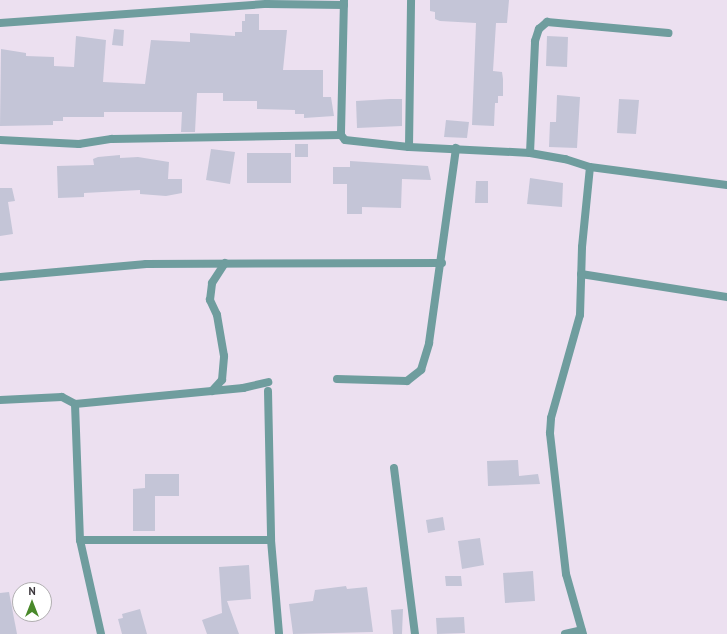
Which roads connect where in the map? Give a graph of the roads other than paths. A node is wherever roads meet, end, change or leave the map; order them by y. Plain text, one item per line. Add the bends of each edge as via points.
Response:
1 (411, 0) edge
2 (344, 2) edge
3 (0, 23) edge
4 (669, 33) dead end
5 (341, 135) junction
6 (0, 140) edge
7 (409, 147) junction
8 (456, 148) junction
9 (530, 153) junction
10 (590, 167) junction
11 (727, 185) edge
12 (442, 262) junction
13 (225, 263) junction
14 (581, 274) junction
15 (0, 277) edge
16 (727, 297) edge
17 (337, 379) dead end
18 (268, 382) dead end
19 (212, 391) junction
20 (268, 391) dead end
21 (0, 400) edge
22 (75, 404) junction
23 (394, 468) dead end
24 (80, 540) junction
25 (271, 540) junction
26 (583, 632) edge
27 (101, 634) edge
28 (279, 634) edge
29 (415, 634) edge
30 (565, 634) edge

1 - 7 street
2 - 3 street via 267,4
2 - 5 street
4 - 9 street via 547,22 539,29 535,41
5 - 6 street via 112,139 79,144
5 - 7 street via 352,142
7 - 8 street
8 - 9 street
8 - 12 street
9 - 10 street
10 - 11 street
10 - 14 street
12 - 13 street
12 - 17 street via 429,343 421,370 407,381
13 - 15 street via 146,264
13 - 19 street via 212,283 210,300 217,315 224,356 222,380
14 - 16 street
14 - 26 street via 580,315 551,418 550,433 566,574
18 - 19 street
19 - 22 street
20 - 25 street
21 - 22 street via 62,397
22 - 24 street
23 - 29 street
24 - 25 street
24 - 27 street
25 - 28 street
26 - 30 street

